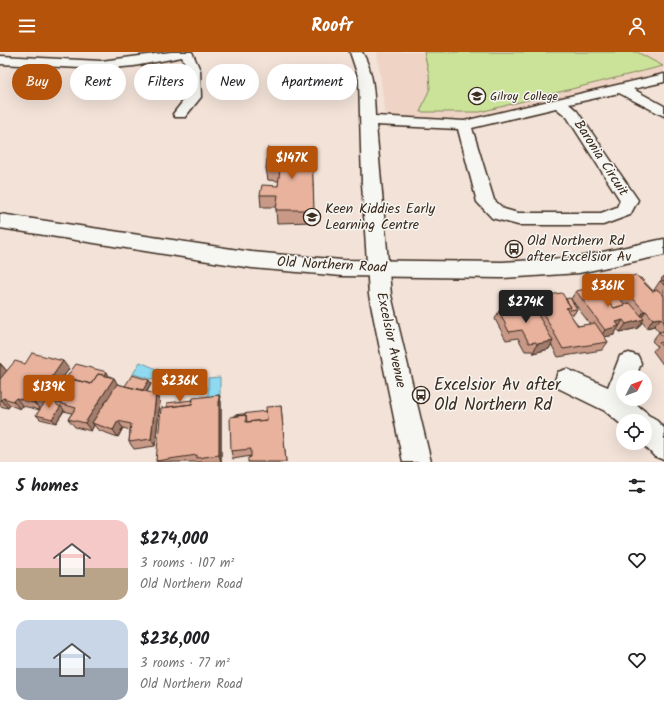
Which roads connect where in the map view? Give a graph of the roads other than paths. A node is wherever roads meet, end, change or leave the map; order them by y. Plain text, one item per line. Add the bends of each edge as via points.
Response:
1 (186, 52) edge
2 (356, 52) edge
3 (0, 60) edge
4 (664, 78) edge
5 (620, 88) junction
6 (559, 103) junction
7 (664, 112) edge
8 (180, 114) dead end
9 (368, 120) junction
10 (464, 125) junction
11 (0, 221) edge
12 (664, 247) edge
13 (378, 269) junction
14 (567, 380) dead end
15 (616, 399) edge
16 (614, 404) junction
17 (628, 414) edge
18 (652, 434) edge
19 (664, 447) edge
20 (417, 462) edge

1 - 3 street via 134,62 101,65
1 - 8 street via 194,70 194,97
2 - 9 street, Excelsior Avenue via 366,79
4 - 5 street
5 - 6 street
5 - 7 street
6 - 10 street
6 - 10 street, Baronia Circuit via 572,114 629,200 624,211 603,218 518,219 498,214 486,202
9 - 10 street
9 - 13 street, Excelsior Avenue
11 - 13 main road, Old Northern Road via 252,260
12 - 13 main road, Old Northern Road via 579,264 502,270
13 - 20 street, Excelsior Avenue via 380,295
14 - 16 street
15 - 16 street
16 - 17 street
18 - 19 street

